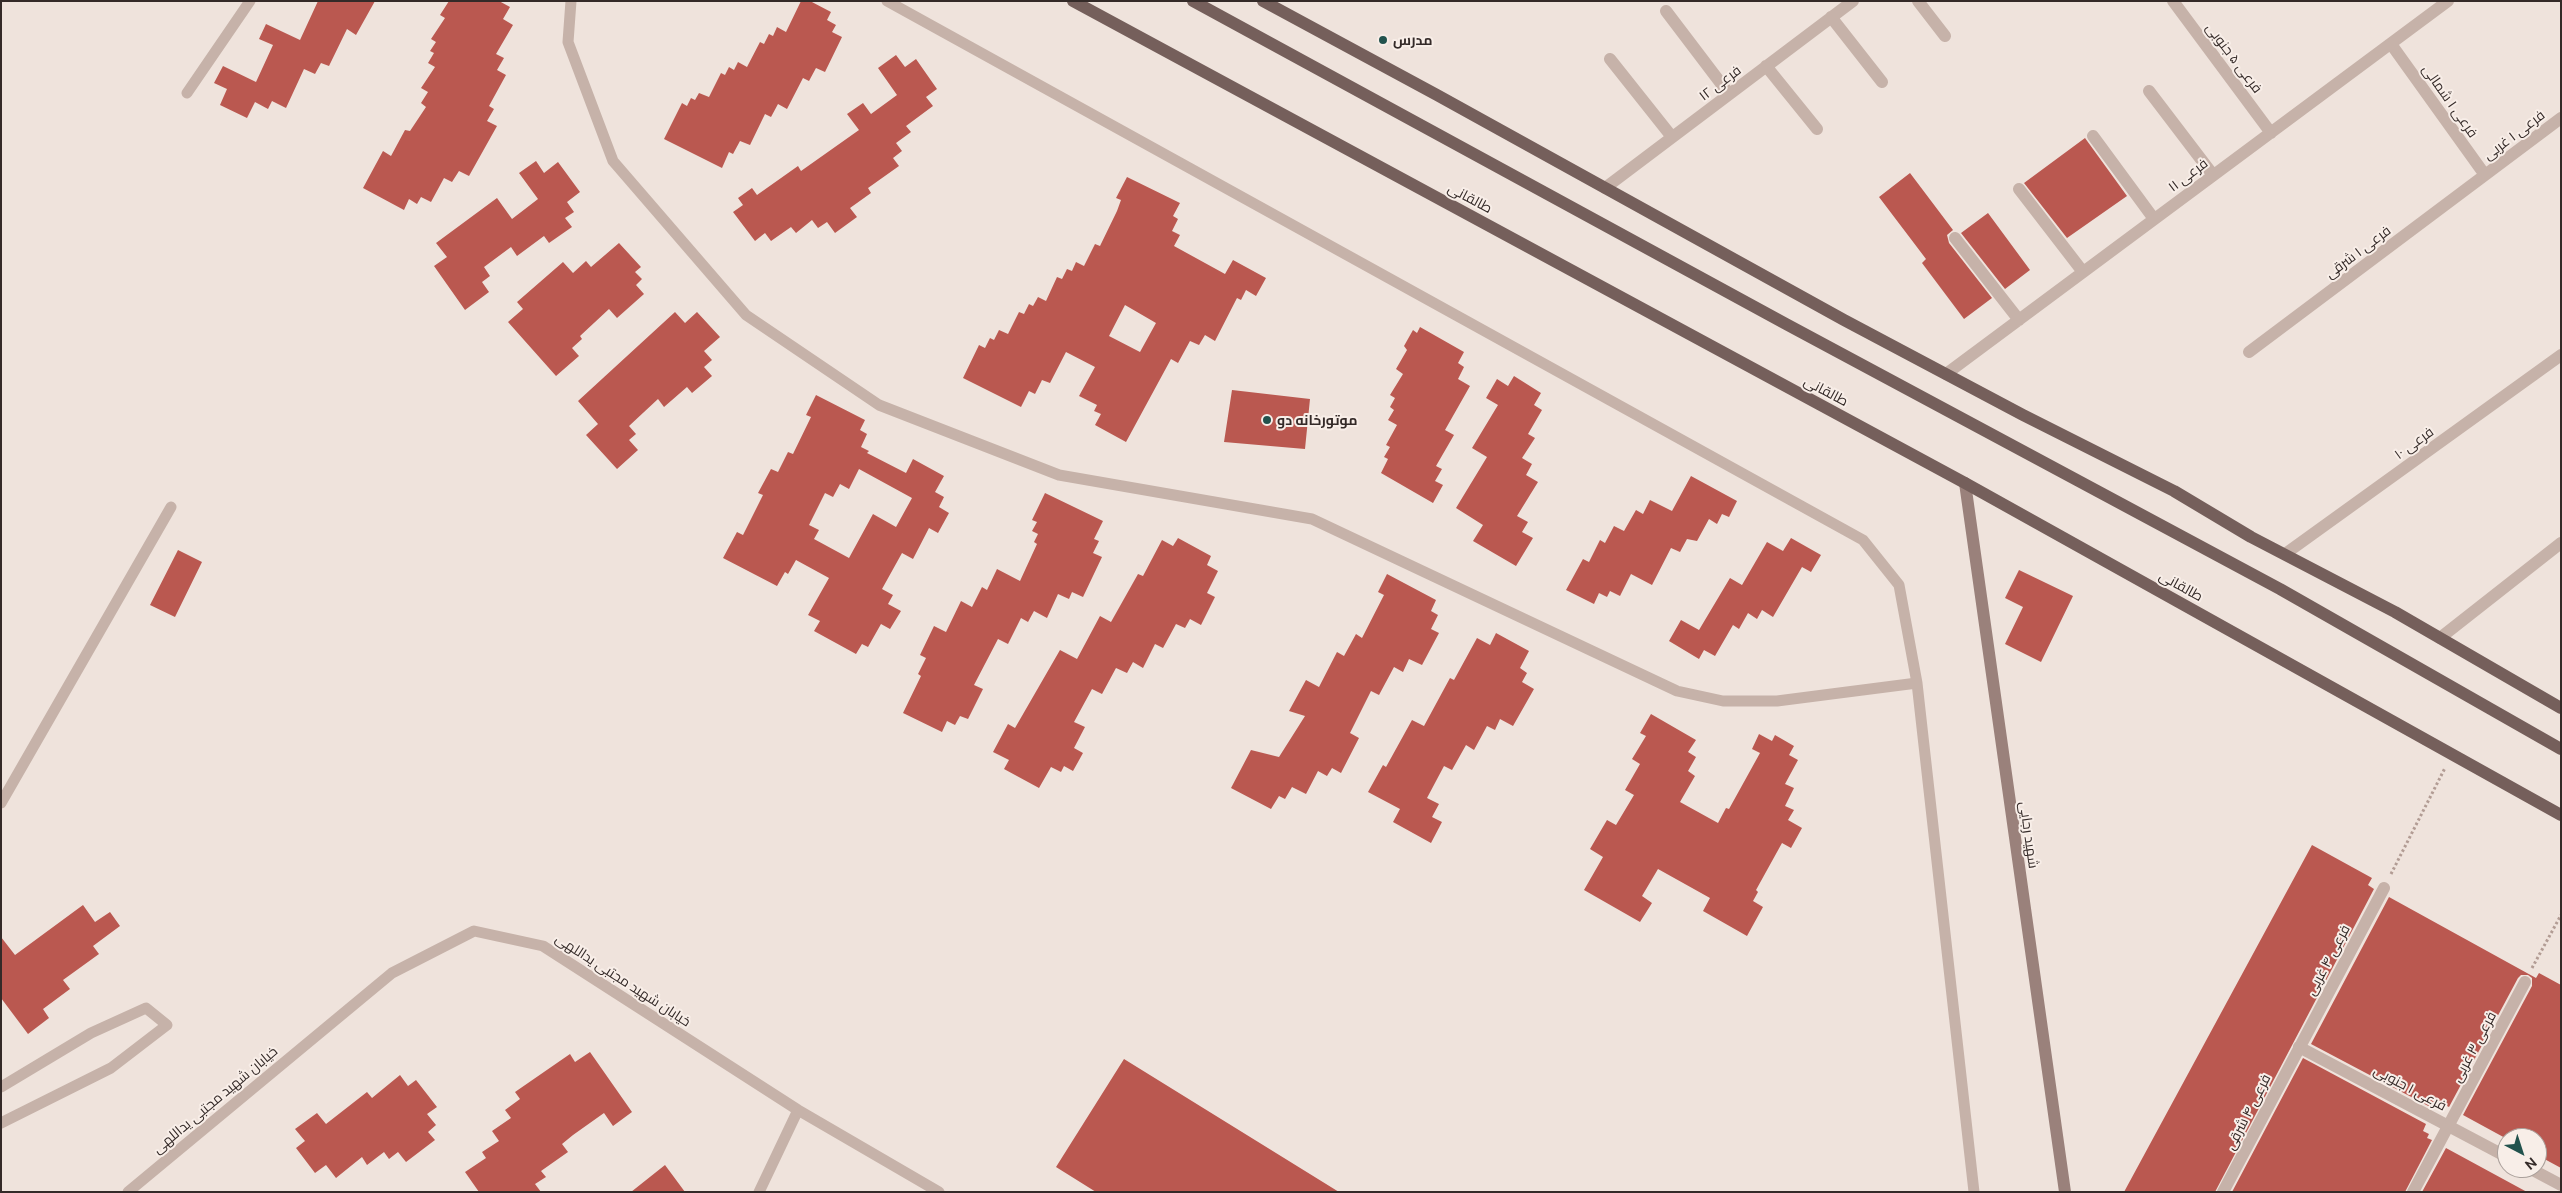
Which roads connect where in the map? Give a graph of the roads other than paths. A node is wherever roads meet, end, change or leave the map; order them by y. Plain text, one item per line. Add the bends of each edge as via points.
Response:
1 (250, 1) edge
2 (571, 1) edge
3 (887, 1) edge
4 (1073, 1) edge
5 (1193, 1) edge
6 (1264, 1) edge
7 (1853, 1) edge
8 (1918, 1) edge
9 (2173, 1) edge
10 (2448, 1) edge
11 (1666, 11) dead end
12 (1831, 17) junction
13 (1945, 36) dead end
14 (2392, 44) junction
15 (1610, 59) dead end
16 (1766, 66) junction
17 (1882, 82) dead end
18 (2149, 91) dead end
19 (187, 93) dead end
20 (1729, 94) junction
21 (2561, 118) edge
22 (1817, 129) dead end
23 (2271, 133) junction
24 (2092, 136) dead end
25 (1672, 137) junction
26 (2213, 175) junction
27 (2485, 175) junction
28 (1605, 188) junction
29 (2019, 189) dead end
30 (2154, 219) junction
31 (1955, 238) dead end
32 (2083, 272) junction
33 (2019, 320) junction
34 (2249, 352) dead end
35 (2561, 355) edge
36 (1946, 374) junction
37 (1964, 483) junction
38 (172, 507) dead end
39 (2561, 543) edge
40 (2285, 554) junction
41 (2440, 638) junction
42 (1917, 682) junction
43 (2561, 708) edge
44 (2561, 749) edge
45 (1, 803) edge
46 (2561, 815) edge
47 (2384, 888) road end
48 (2525, 982) road end
49 (2299, 1047) junction
50 (1, 1088) edge
51 (798, 1110) junction
52 (1, 1123) edge
53 (2448, 1126) junction
54 (2497, 1151) edge
55 (2547, 1178) edge
56 (2561, 1185) edge
57 (128, 1192) edge
58 (758, 1192) edge
59 (939, 1192) edge
60 (1974, 1192) edge
61 (2065, 1192) edge
62 (2223, 1192) edge
63 (2413, 1192) edge

1 - 19 lane
2 - 42 lane via 568,42 613,161 746,315 879,405 1059,475 1312,519 1677,691 1722,701 1777,701
3 - 42 lane via 1863,540 1899,586
4 - 37 main road, طالقانی
5 - 44 main road via 1794,329 2280,589
6 - 28 main road
7 - 12 street, فرعی ۱۲
8 - 13 street
9 - 23 street, فرعی ۵ جنوبی
10 - 14 street, فرعی ۱۱
11 - 20 street
12 - 16 street, فرعی ۱۲
12 - 17 street
14 - 23 street, فرعی ۱۱
14 - 27 street, فرعی ۱ شمالی
15 - 25 street
16 - 20 street, فرعی ۱۲
16 - 22 street
18 - 26 street
20 - 25 street, فرعی ۱۲
21 - 27 street, فرعی ۱ غربی
23 - 26 street, فرعی ۱۱
24 - 30 street
25 - 28 street, فرعی ۱۲
26 - 30 street, فرعی ۱۱
27 - 34 street, فرعی ۱ شرقی
28 - 36 main road
29 - 32 street
30 - 32 street, فرعی ۱۱
31 - 33 street
32 - 33 street, فرعی ۱۱
33 - 36 street, فرعی ۱۱
35 - 40 street, فرعی ۱۰
36 - 40 main road via 2174,491
37 - 46 main road, طالقانی
37 - 61 street, شهید رجایی
38 - 45 lane
39 - 41 street
40 - 41 main road
41 - 43 main road
42 - 60 lane
47 - 49 street, فرعی ۴ غربی
48 - 53 street, فرعی ۳ غربی
49 - 53 street, فرعی ۱ جنوبی
49 - 62 street, فرعی ۴ شرقی
50 - 52 lane via 90,1033 146,1008 167,1025 111,1068
51 - 57 lane, خیابان شهید مجتبی یداللهی via 543,946 474,931 392,973
51 - 58 lane
51 - 59 lane, خیابان شهید مجتبی یداللهی
53 - 54 street, فرعی ۱ جنوبی
53 - 63 street, فرعی ۳ غربی
55 - 56 street

